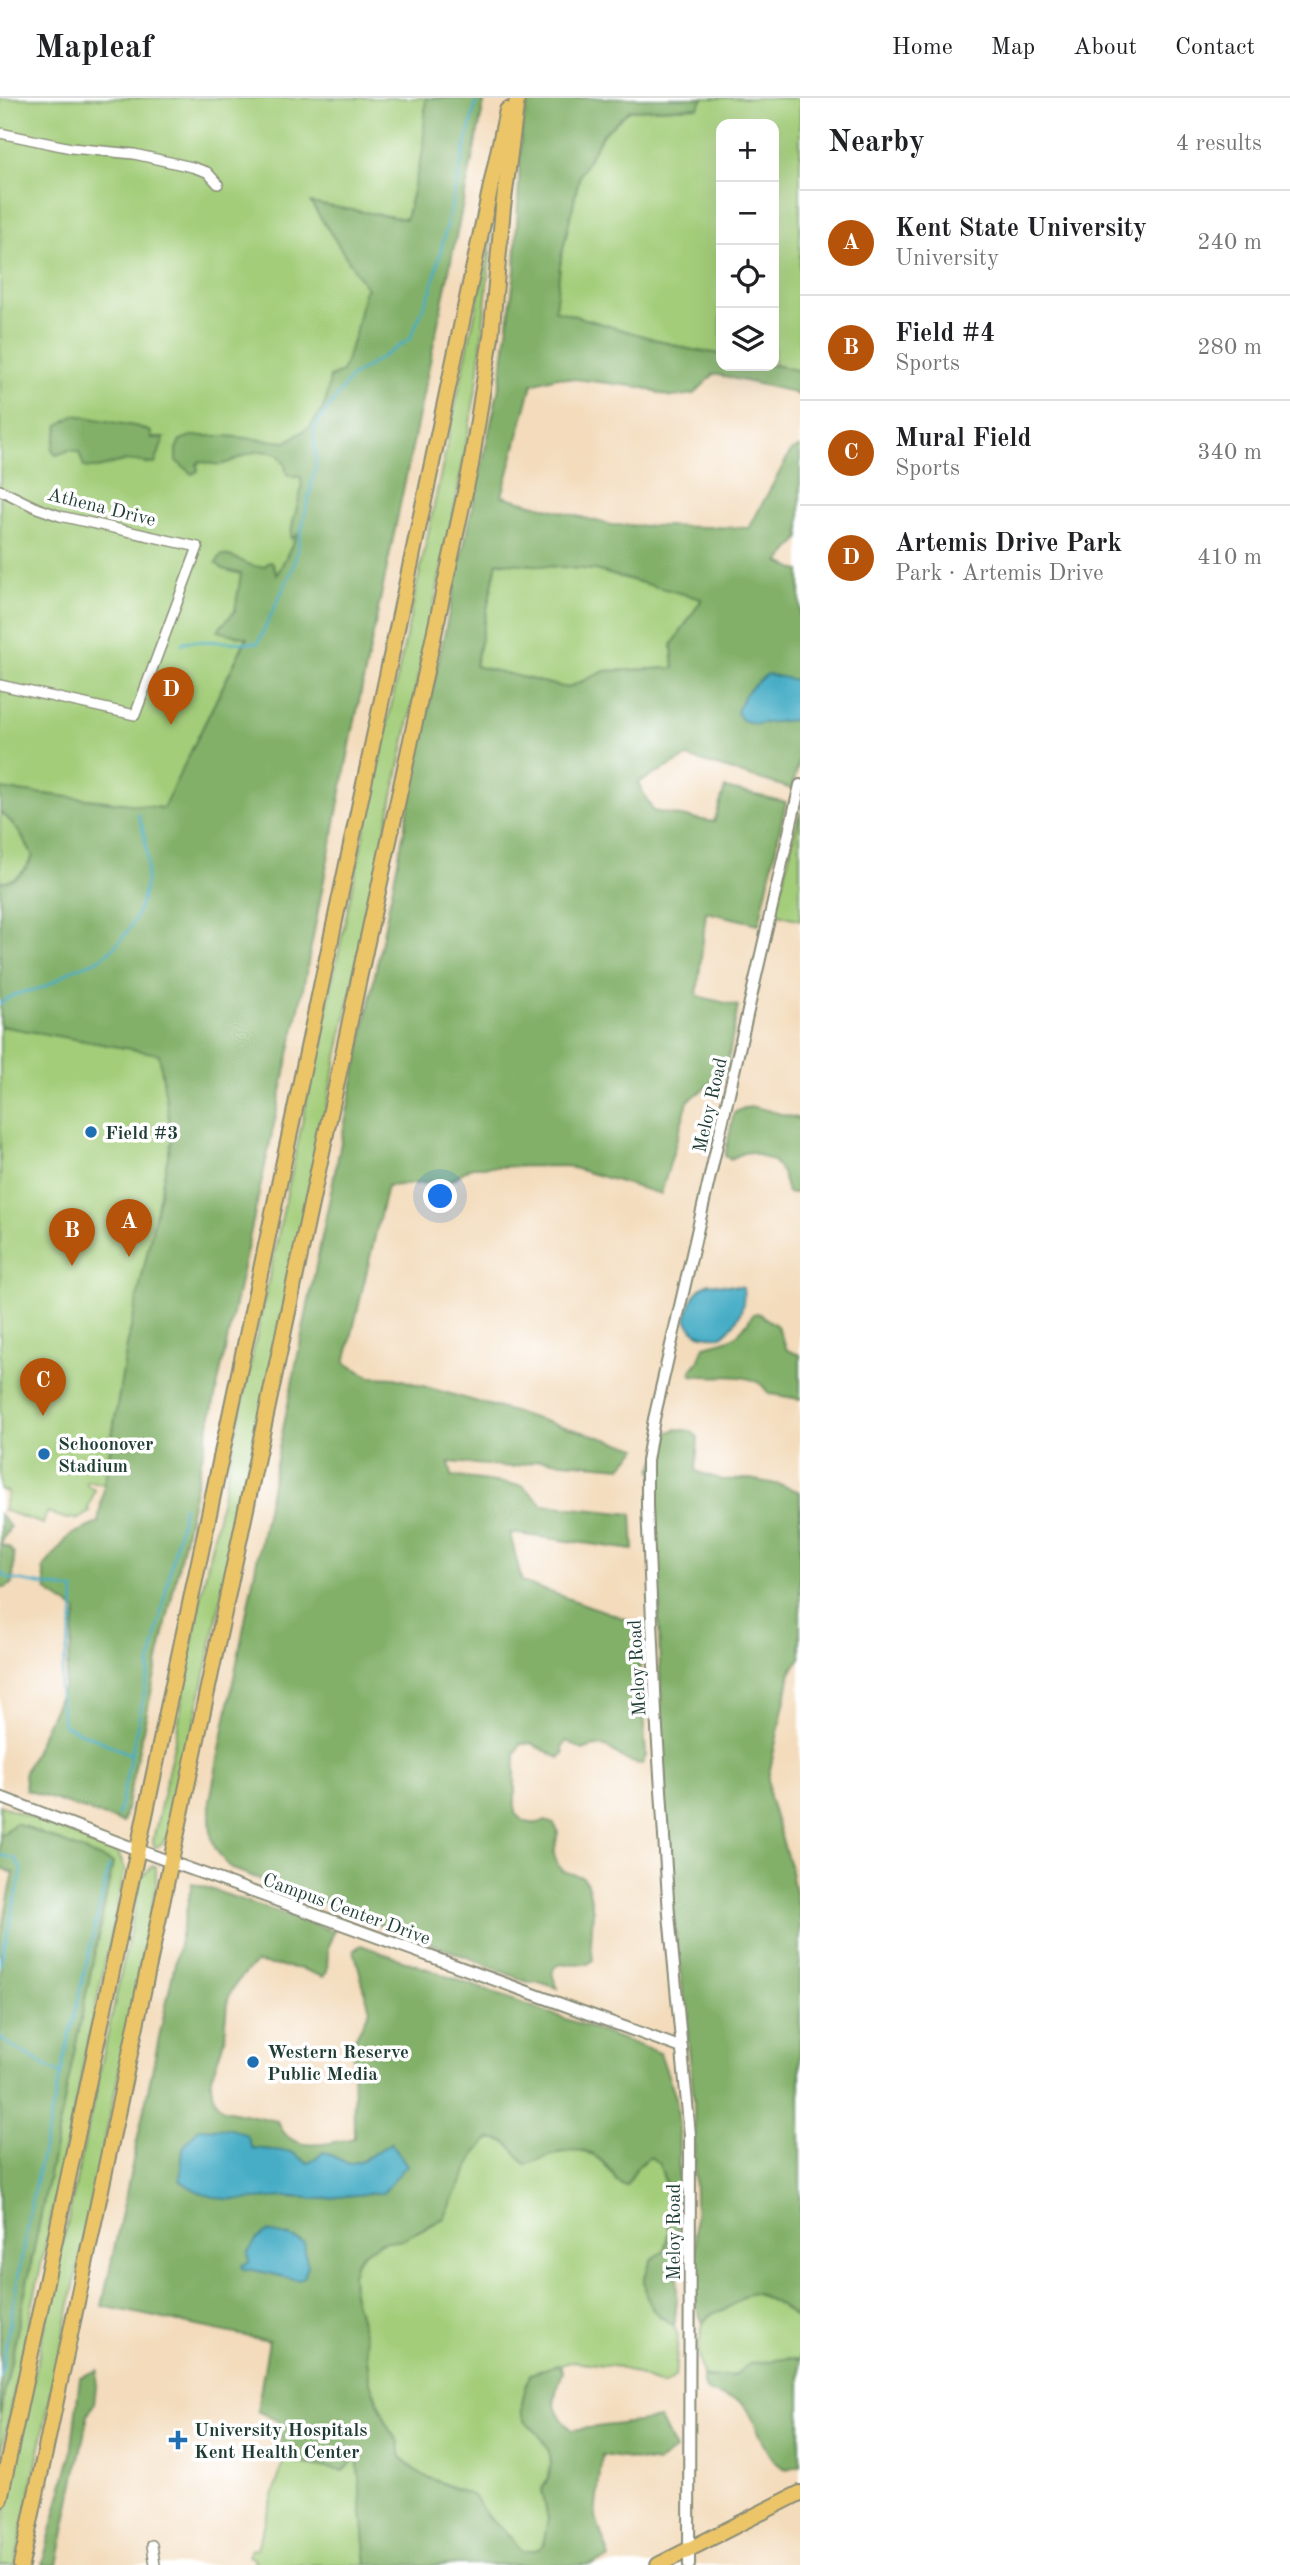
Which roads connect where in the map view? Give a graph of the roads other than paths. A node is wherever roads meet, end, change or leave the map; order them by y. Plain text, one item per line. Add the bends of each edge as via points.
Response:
1 (510, 98) edge
2 (517, 98) edge
3 (0, 133) edge
4 (218, 184) dead end
5 (0, 490) edge
6 (0, 685) edge
7 (800, 785) edge
8 (0, 1797) edge
9 (138, 1850) junction
10 (171, 1862) junction
11 (682, 2048) junction
12 (800, 2493) edge
13 (0, 2499) edge
14 (152, 2545) dead end
15 (690, 2549) junction
16 (21, 2565) edge
17 (155, 2565) edge
18 (658, 2565) edge
19 (689, 2565) edge

1 - 9 main road
2 - 10 main road via 491,337 471,465
3 - 4 street via 192,167 207,172
5 - 6 street, Athena Drive via 60,516 198,547 135,715
7 - 11 street, Meloy Road via 647,1461 659,1760
8 - 9 street, Campus Center Drive
9 - 10 street, Campus Center Drive
9 - 13 main road
10 - 11 street, Campus Center Drive
10 - 16 main road
11 - 15 street, Meloy Road via 691,2181
12 - 15 main road
14 - 17 street
15 - 18 main road
15 - 19 street, Meloy Road

